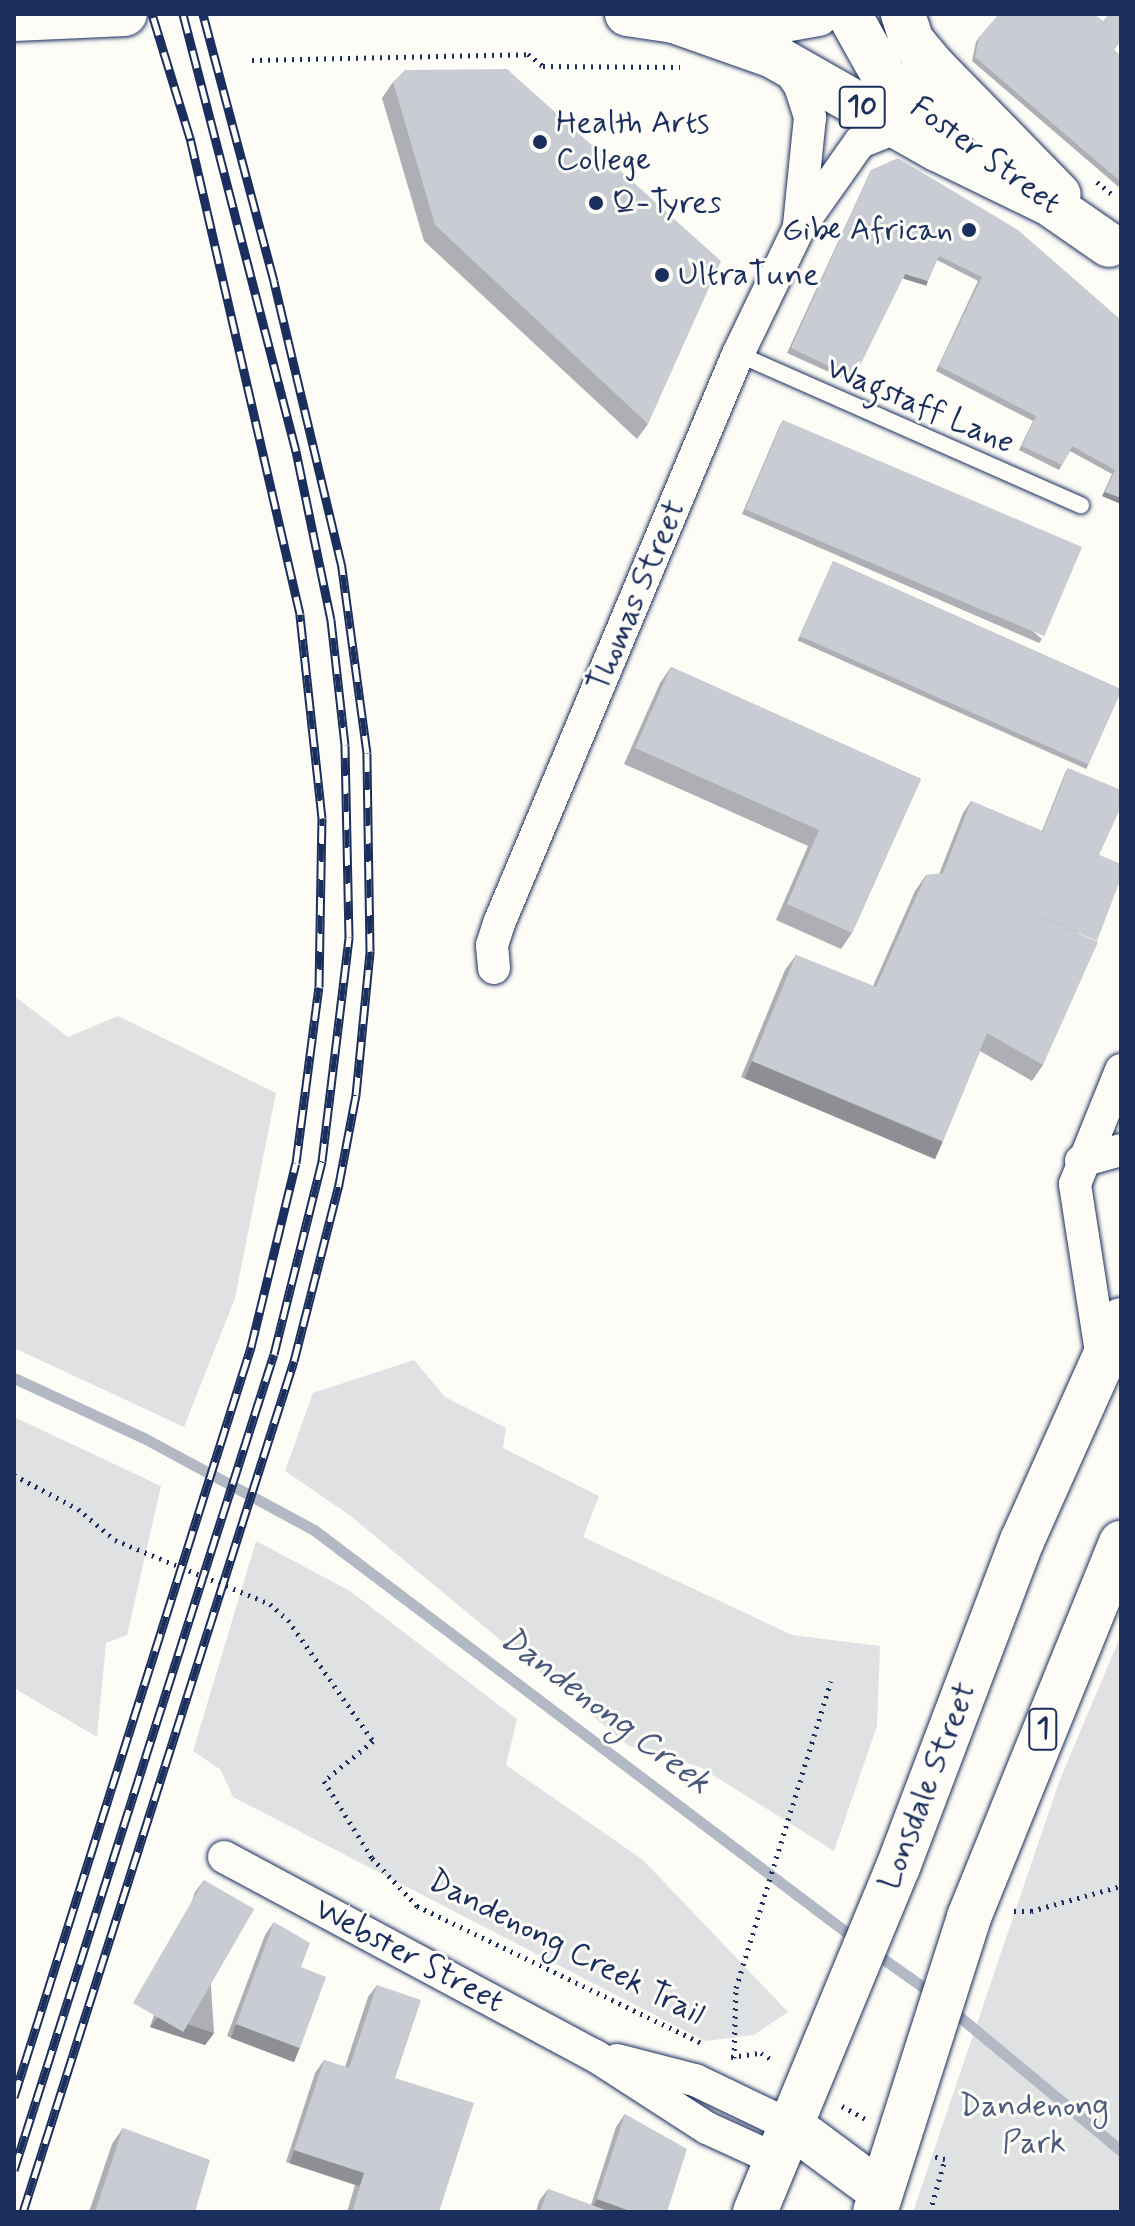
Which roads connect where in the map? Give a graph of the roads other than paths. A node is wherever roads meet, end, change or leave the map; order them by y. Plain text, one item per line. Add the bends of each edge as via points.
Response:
1 (125, 14) edge
2 (627, 14) edge
3 (817, 14) edge
4 (849, 14) edge
5 (903, 14) edge
6 (14, 19) edge
7 (674, 21) junction
8 (783, 62) junction
9 (898, 127) junction
10 (1046, 202) junction
11 (799, 228) junction
12 (1115, 250) edge
13 (738, 354) junction
14 (1081, 505) dead end
15 (494, 968) dead end
16 (1121, 1070) edge
17 (1121, 1150) edge
18 (1081, 1161) junction
19 (1121, 1320) edge
20 (1103, 1362) junction
21 (1121, 1543) edge
22 (224, 1857) dead end
23 (786, 2144) junction
24 (878, 2199) edge
25 (755, 2212) edge

1 - 6 main road
2 - 7 main road, 10
3 - 7 main road, 10 via 784,20
4 - 10 main road, Foster Street / 10 via 874,63 899,92
5 - 12 main road, Foster Street / 10 via 912,41 935,68
7 - 8 main road, 10
8 - 9 main road, 10
8 - 11 street, Thomas Street via 800,86 810,117
9 - 10 main road, 10
9 - 11 street, Thomas Street via 860,142
10 - 12 main road, Foster Street / 10
11 - 13 street, Thomas Street
13 - 14 lane, Wagstaff Lane
13 - 15 street, Thomas Street via 500,921 492,945
16 - 18 street
17 - 18 street
18 - 20 street via 1076,1196
19 - 20 main road, Lonsdale Street
20 - 23 main road, Lonsdale Street via 1022,1541
21 - 24 main road, 1 via 988,1914 916,2071
22 - 23 street, Webster Street via 594,2055 688,2117
23 - 24 main road
23 - 25 main road, Lonsdale Street

